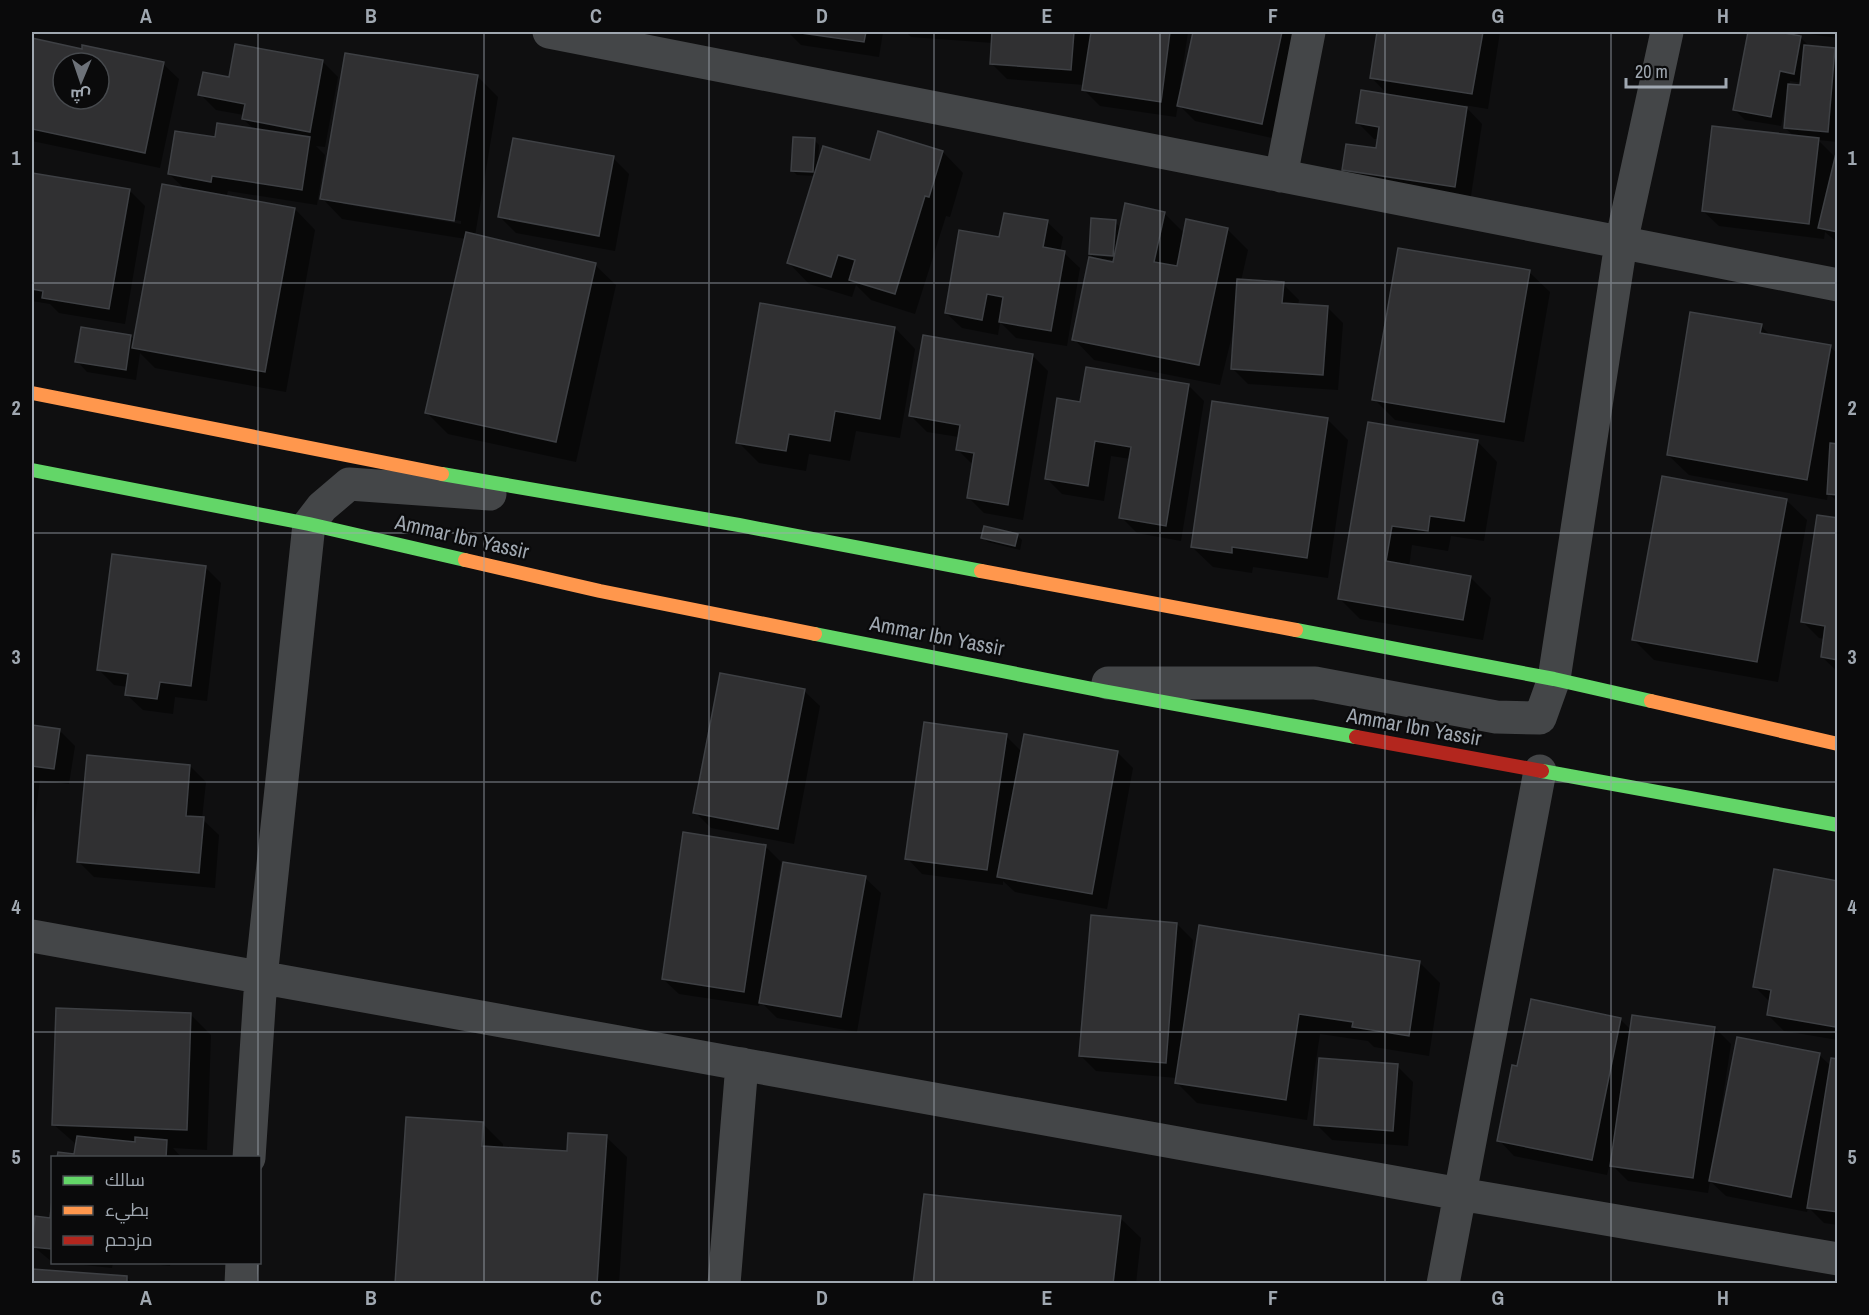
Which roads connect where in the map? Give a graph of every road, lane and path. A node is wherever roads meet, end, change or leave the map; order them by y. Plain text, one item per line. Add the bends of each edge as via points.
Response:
1 (549, 32) edge
2 (1309, 32) edge
3 (1667, 32) edge
4 (1281, 176) junction
5 (1621, 243) junction
6 (1838, 285) edge
7 (32, 393) edge
8 (32, 470) edge
9 (620, 504) junction
10 (309, 524) junction
11 (1554, 679) junction
12 (1067, 683) junction
13 (1838, 744) edge
14 (1540, 771) junction
15 (1838, 825) edge
16 (32, 936) edge
17 (261, 978) junction
18 (742, 1064) junction
19 (249, 1156) edge
20 (1460, 1194) junction
21 (1838, 1258) edge
22 (242, 1264) edge
23 (241, 1284) edge
24 (724, 1284) edge
25 (1443, 1284) edge

1 - 4 street
2 - 4 street
3 - 5 street
4 - 5 street
5 - 6 street
5 - 11 street
7 - 9 street via 357,459
8 - 10 street, Ammar Ibn Yassir
9 - 10 street via 349,484
9 - 11 street
10 - 12 street, Ammar Ibn Yassir via 600,591
10 - 17 street
11 - 12 street via 1540,718 1496,717 1315,683
11 - 13 street
12 - 14 street, Ammar Ibn Yassir
14 - 15 street, Ammar Ibn Yassir
14 - 20 street
16 - 17 street
17 - 18 street
17 - 19 street
18 - 20 street
18 - 24 street
20 - 21 street
20 - 25 street
22 - 23 street

